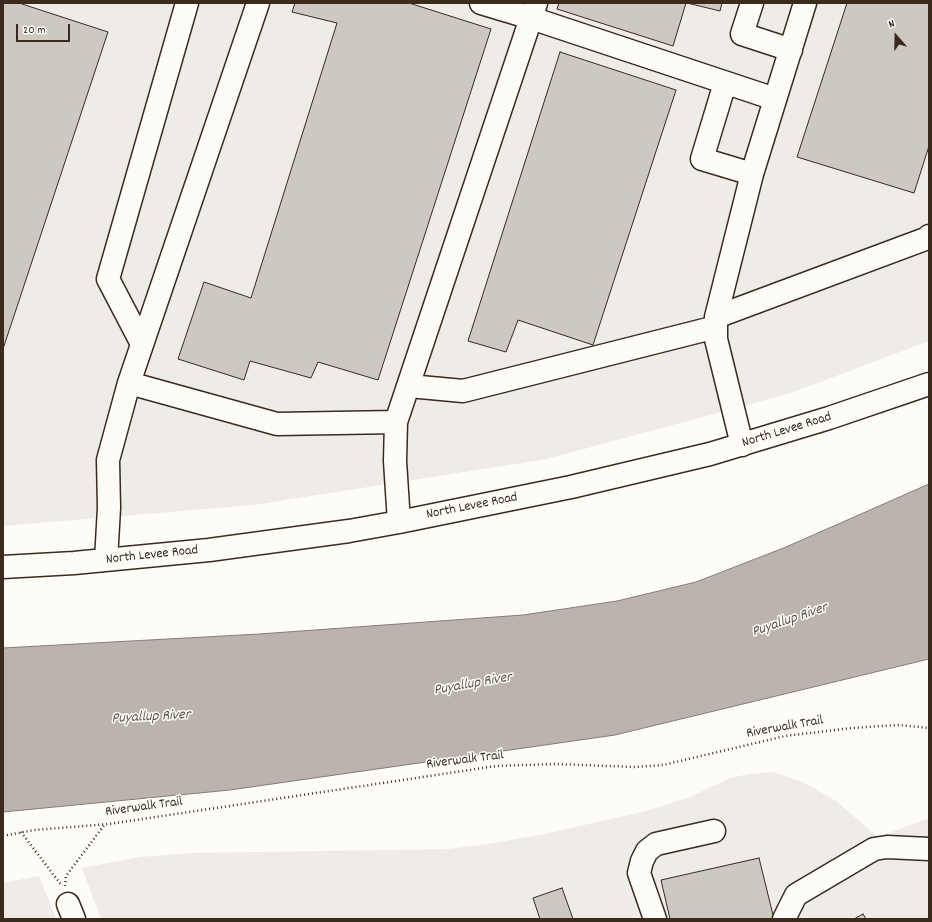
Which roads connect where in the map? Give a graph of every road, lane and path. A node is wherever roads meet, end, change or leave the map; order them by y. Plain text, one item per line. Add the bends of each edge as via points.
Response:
1 (187, 3) edge
2 (258, 3) edge
3 (481, 3) edge
4 (752, 3) edge
5 (805, 3) edge
6 (533, 11) edge
7 (791, 50) junction
8 (725, 82) junction
9 (775, 98) junction
10 (752, 174) junction
11 (929, 236) edge
12 (716, 322) junction
13 (142, 344) junction
14 (129, 383) junction
15 (929, 384) edge
16 (408, 386) junction
17 (396, 422) junction
18 (742, 445) junction
19 (399, 522) junction
20 (106, 560) junction
21 (3, 566) edge
22 (929, 728) edge
23 (105, 824) junction
24 (714, 831) dead end
25 (21, 832) junction
26 (3, 836) edge
27 (929, 849) edge
28 (656, 919) edge
29 (784, 919) edge

1 - 13 street via 108,279
2 - 13 street
3 - 6 street
4 - 7 street via 742,34
5 - 7 street
6 - 8 street
6 - 16 street
7 - 9 street
8 - 9 street
8 - 10 street via 702,159
9 - 10 street
10 - 12 street
11 - 12 street
12 - 16 street via 463,391
12 - 18 street via 716,339
13 - 14 street
14 - 17 street via 277,424
14 - 20 street via 108,460
15 - 18 street, North Levee Road
16 - 17 street
17 - 19 street via 395,461
18 - 19 street, North Levee Road via 571,487
19 - 20 street, North Levee Road via 217,549
20 - 21 street, North Levee Road
22 - 23 path, Riverwalk Trail via 899,725 785,736 663,765 496,766
23 - 25 path, Riverwalk Trail
23 - 25 path via 66,876 65,889
24 - 28 street via 656,844 647,851 639,872
25 - 26 path, Riverwalk Trail
27 - 29 street via 887,847 874,850 796,895

